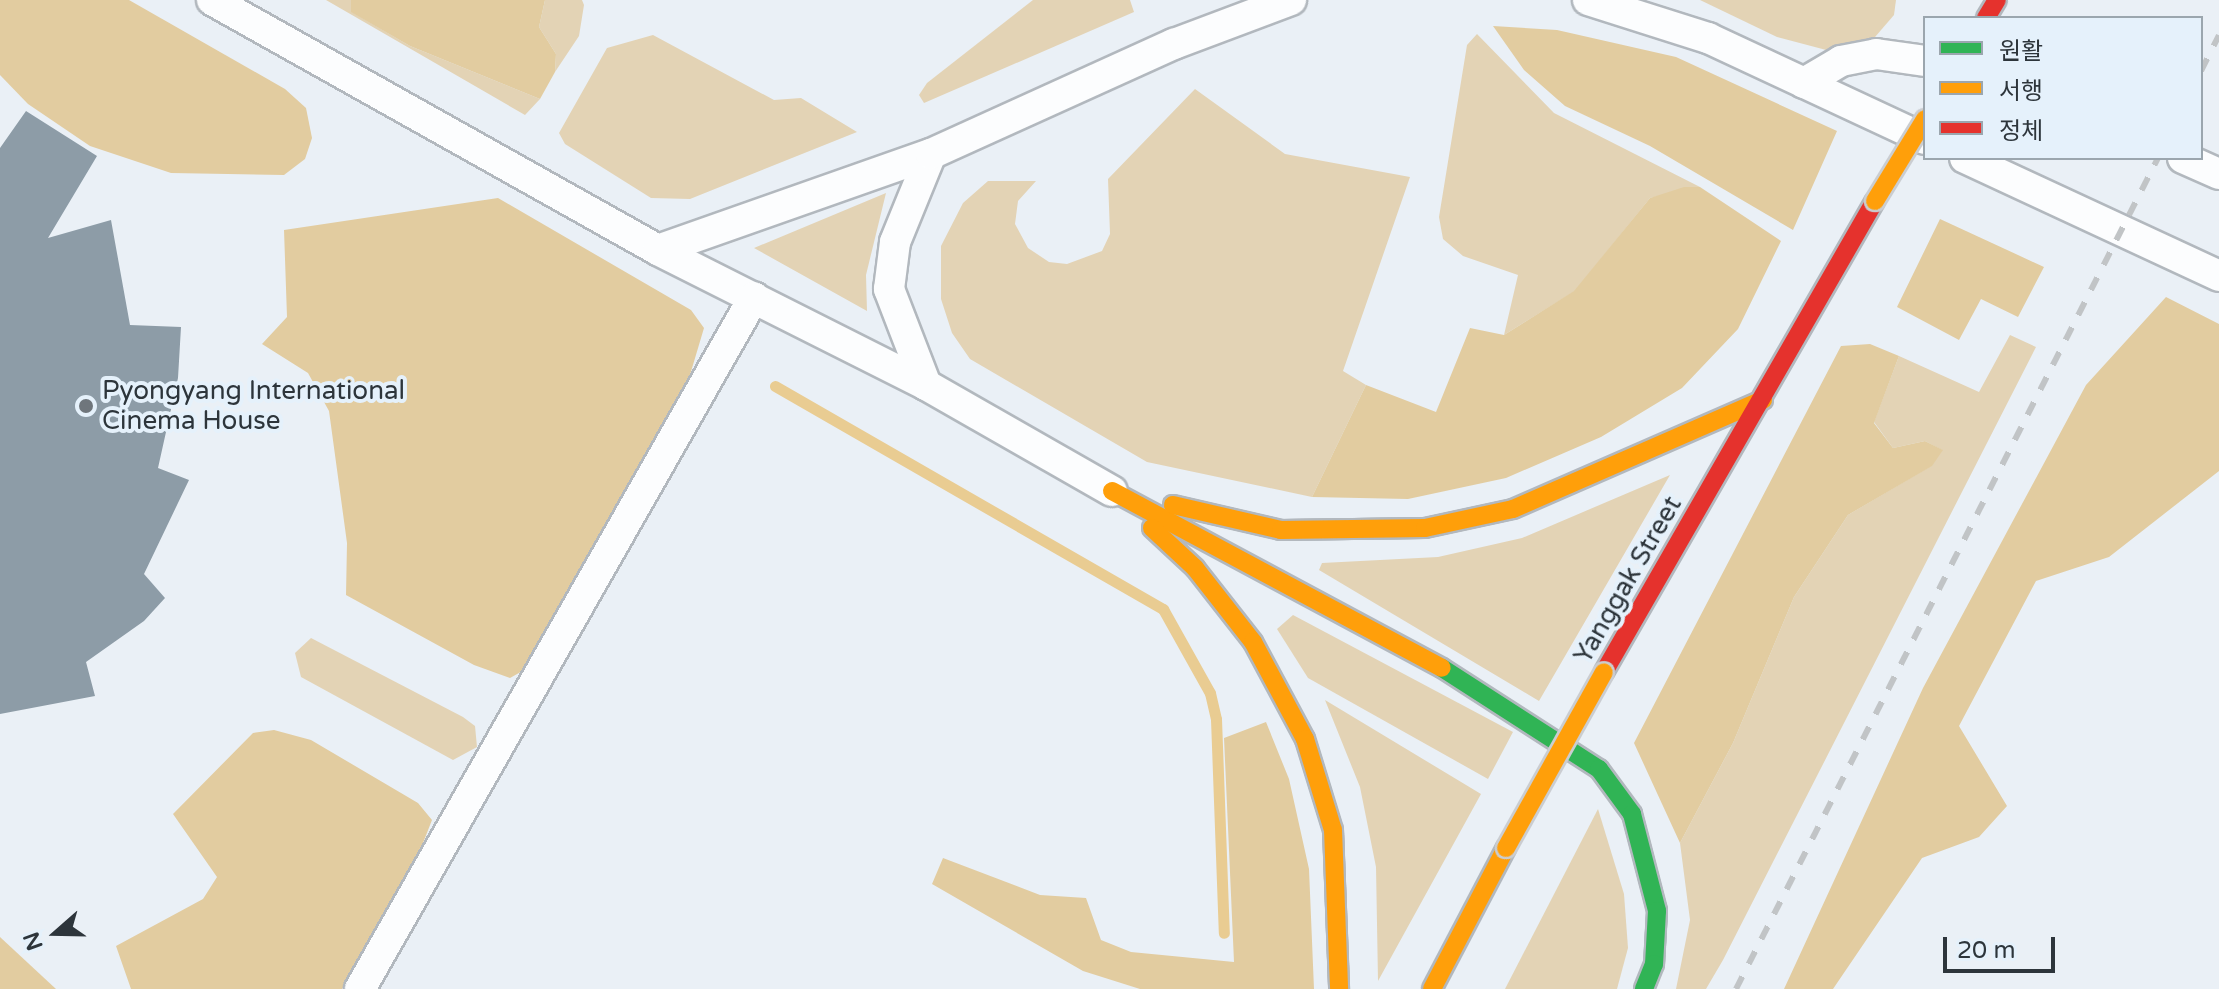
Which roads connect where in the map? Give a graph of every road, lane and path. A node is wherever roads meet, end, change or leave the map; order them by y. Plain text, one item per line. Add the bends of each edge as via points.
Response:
1 (212, 0) edge
2 (1291, 0) edge
3 (1588, 0) edge
4 (1923, 61) edge
5 (1804, 83) junction
6 (1923, 122) edge
7 (1923, 138) edge
8 (931, 154) junction
9 (1969, 160) edge
10 (2188, 160) edge
11 (2219, 174) edge
12 (658, 250) junction
13 (2219, 276) edge
14 (754, 297) junction
15 (926, 385) junction
16 (1763, 400) junction
17 (1112, 491) junction
18 (360, 989) edge
19 (1339, 989) edge
20 (1432, 989) edge
21 (1644, 989) edge

1 - 12 street
2 - 8 street via 1174,44
3 - 5 street via 1708,38
4 - 5 street via 1876,54 1841,61
5 - 7 street
6 - 16 main road, Yanggak Street, bridge
8 - 12 street
8 - 15 street via 895,242 889,289
9 - 13 street
10 - 11 street
12 - 14 street
14 - 15 street
14 - 18 street
15 - 17 street
16 - 17 main road via 1513,509 1425,528 1281,530
16 - 20 main road, Yanggak Street, bridge via 1604,672
17 - 19 main road via 1195,568 1243,630 1305,739 1333,830
17 - 21 main road via 1459,677 1599,769 1632,814 1647,854 1657,911 1654,964

